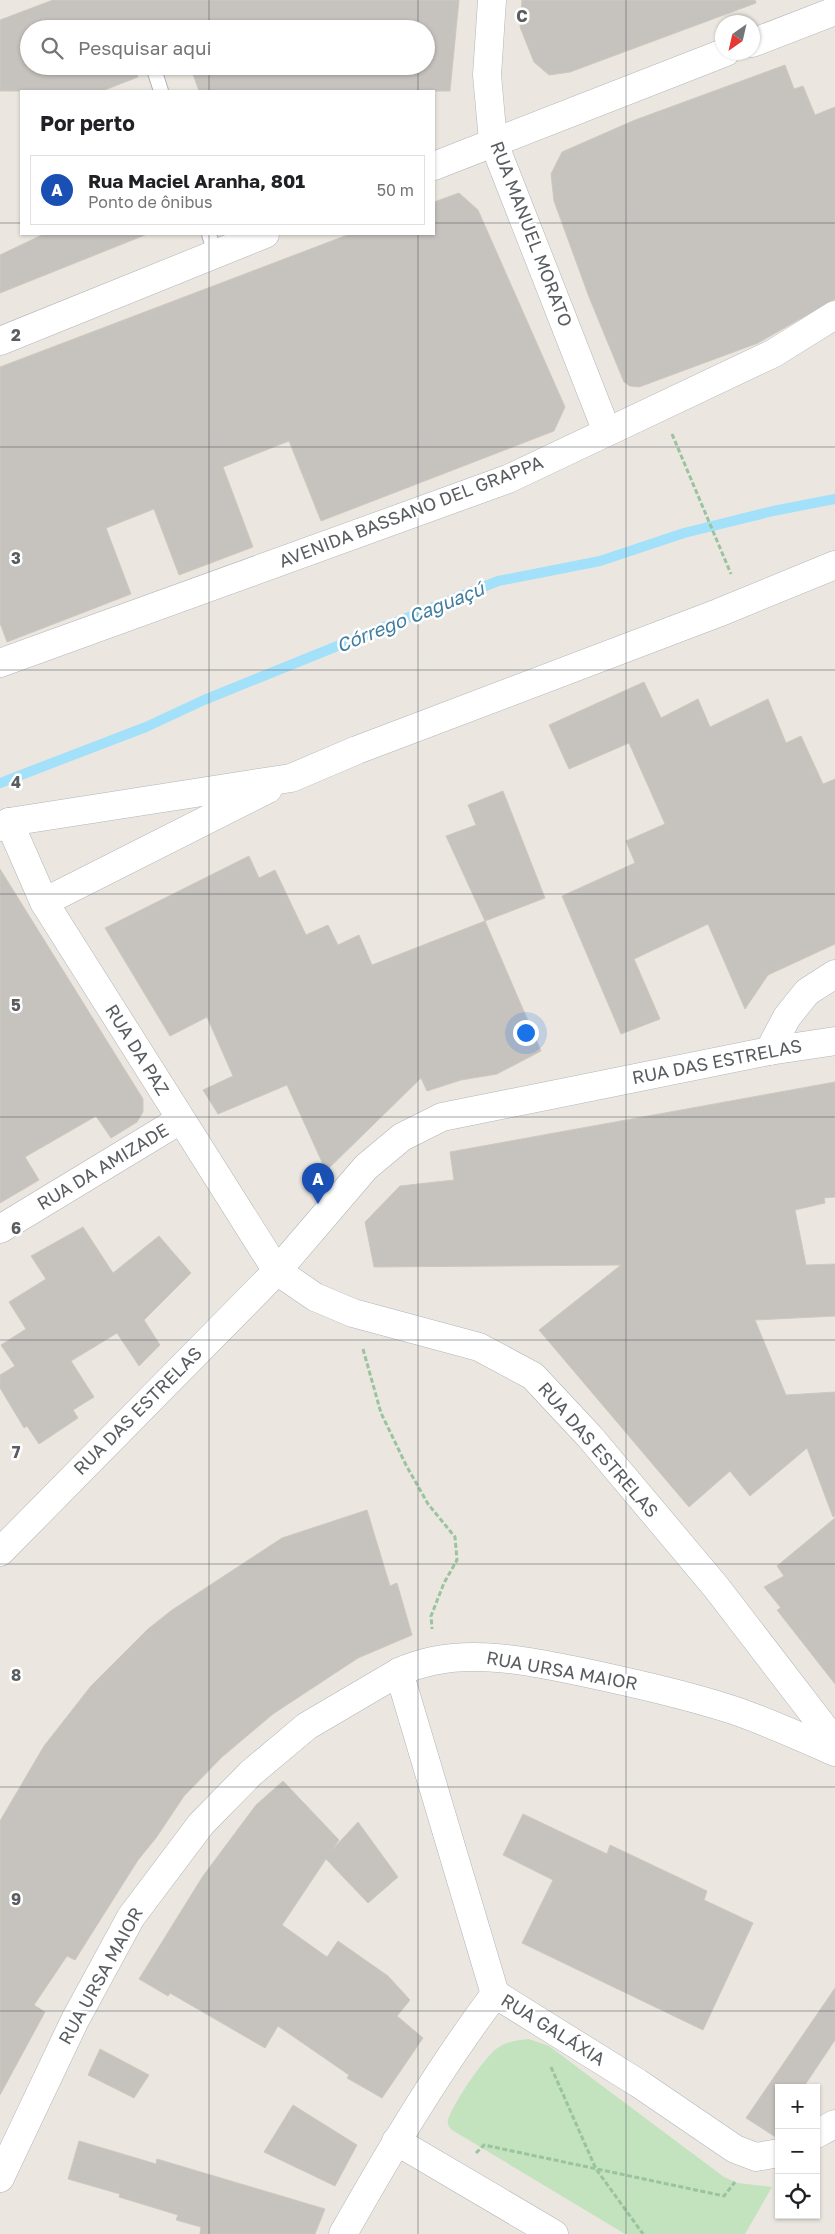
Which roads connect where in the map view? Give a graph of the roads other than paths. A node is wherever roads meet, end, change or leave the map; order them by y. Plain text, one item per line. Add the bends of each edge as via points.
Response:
1 (492, 0) edge
2 (835, 11) edge
3 (760, 39) edge
4 (715, 56) edge
5 (156, 75) edge
6 (161, 90) edge
7 (493, 142) junction
8 (435, 166) edge
9 (260, 235) edge
10 (212, 244) edge
11 (835, 315) edge
12 (0, 341) edge
13 (607, 432) junction
14 (835, 564) edge
15 (0, 663) edge
16 (290, 778) junction
17 (5, 825) edge
18 (44, 902) junction
19 (835, 974) edge
20 (835, 1041) edge
21 (769, 1050) junction
22 (180, 1120) junction
23 (0, 1228) edge
24 (277, 1271) junction
25 (0, 1552) edge
26 (399, 1672) junction
27 (835, 1742) edge
28 (835, 1752) edge
29 (495, 1994) junction
30 (835, 2124) edge
31 (820, 2132) edge
32 (396, 2141) junction
33 (767, 2155) edge
34 (0, 2178) edge
35 (343, 2234) edge
36 (554, 2234) edge

1 - 7 street, RUA MANUEL MORATO via 487,75
2 - 3 street
4 - 7 street
5 - 6 lane
7 - 8 street
7 - 13 street, RUA MANUEL MORATO
9 - 10 street
10 - 12 street
11 - 13 street, AVENIDA BASSANO DEL GRAPPA via 774,353
13 - 15 street, AVENIDA BASSANO DEL GRAPPA via 508,479
14 - 16 street via 718,613
16 - 17 street
16 - 18 street
17 - 18 street, RUA DA PAZ
18 - 22 street, RUA DA PAZ
19 - 21 street via 808,992 786,1017
20 - 21 street, RUA DAS ESTRELAS
21 - 24 street, RUA DAS ESTRELAS via 442,1117 402,1137 366,1167
22 - 23 street, RUA DA AMIZADE
22 - 24 street, RUA DA PAZ
24 - 25 street, RUA DAS ESTRELAS
24 - 27 street, RUA DAS ESTRELAS via 316,1297 353,1312 479,1347 533,1376 590,1437 716,1587
26 - 28 street, RUA URSA MAIOR via 415,1664 445,1657 491,1657 554,1667 660,1688 733,1710
26 - 29 street
26 - 34 street, RUA URSA MAIOR via 307,1726 251,1773 201,1824 131,1917 75,2020
29 - 32 street, RUA GALÁXIA
29 - 33 street, RUA GALÁXIA via 735,2148
30 - 31 street
32 - 35 street, RUA GALÁXIA
32 - 36 street

